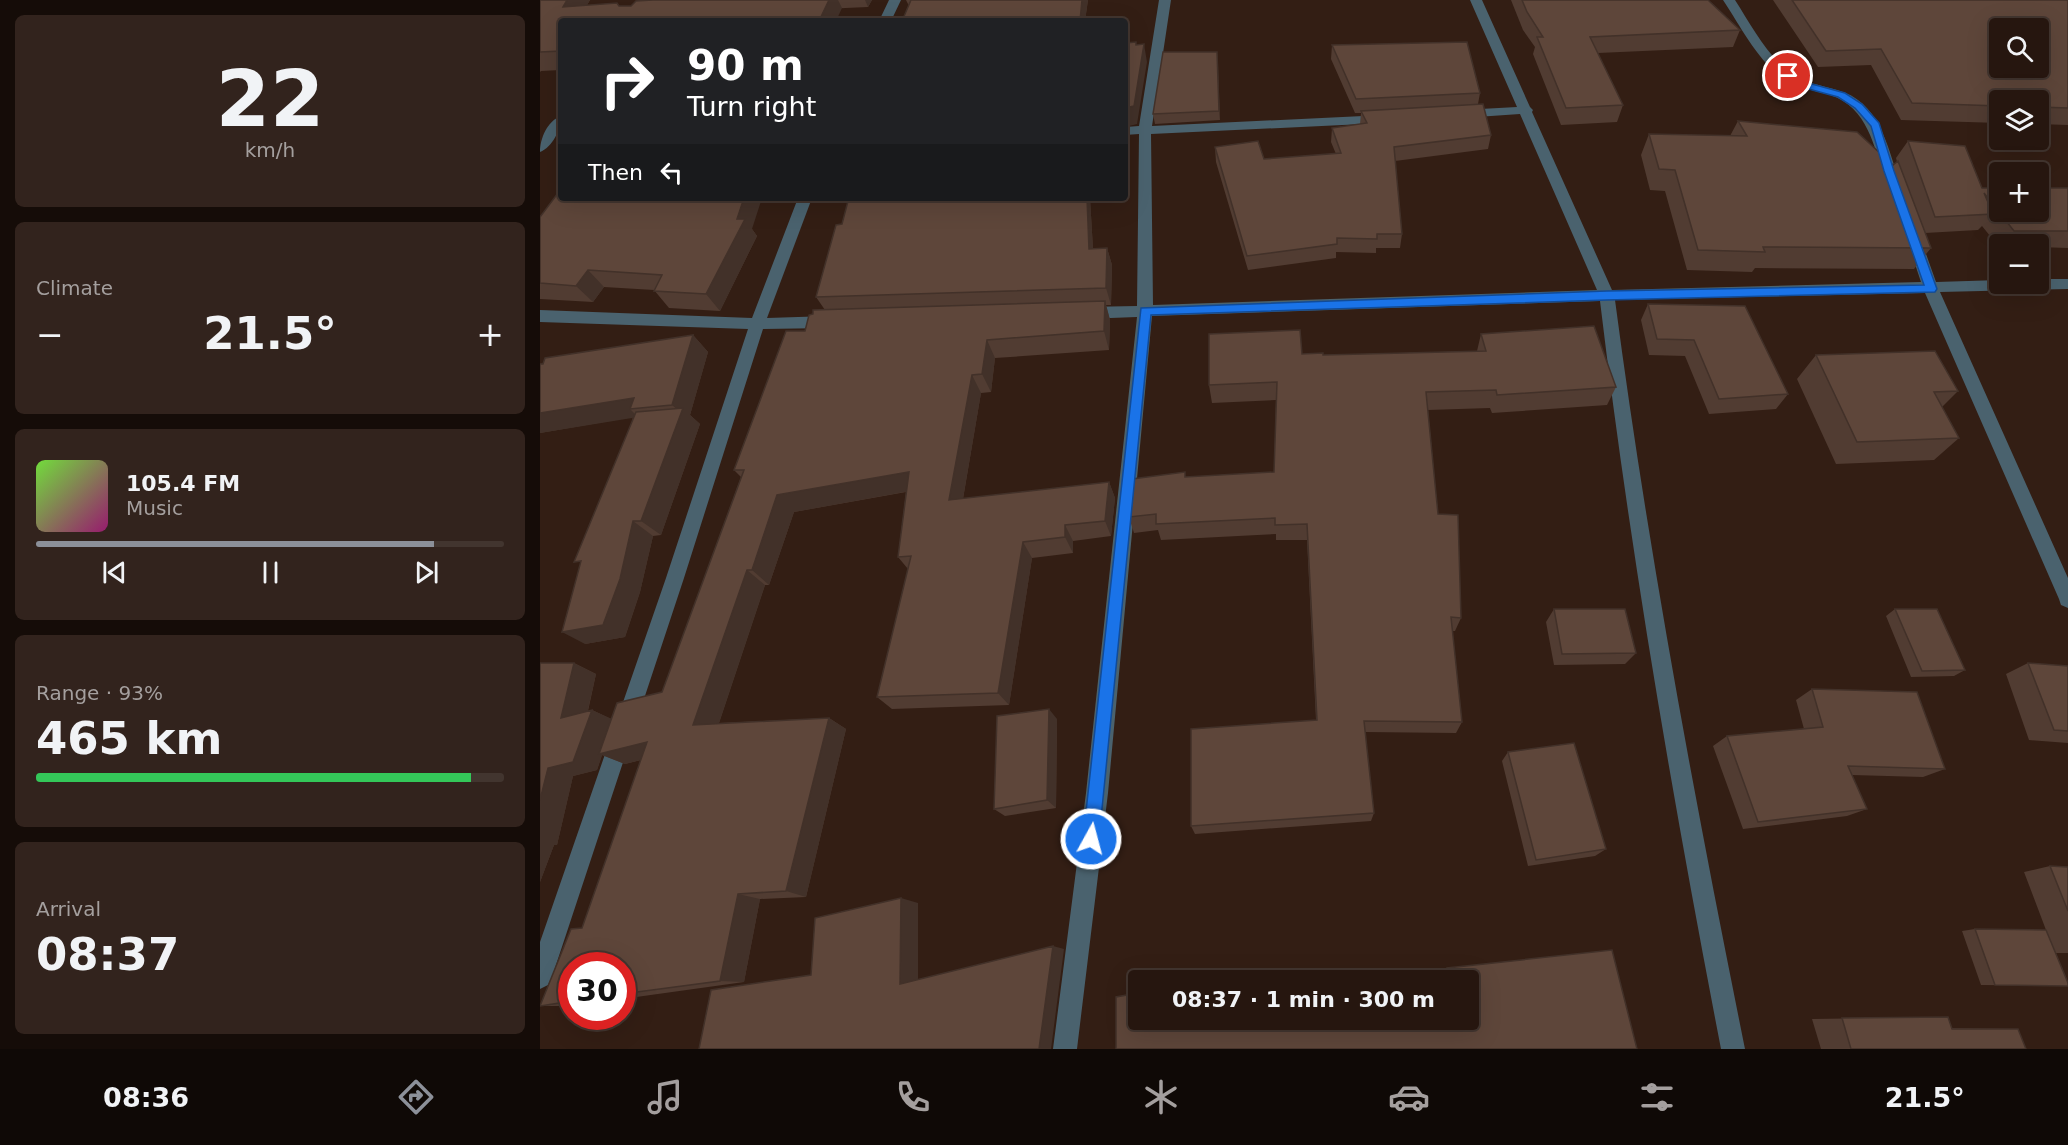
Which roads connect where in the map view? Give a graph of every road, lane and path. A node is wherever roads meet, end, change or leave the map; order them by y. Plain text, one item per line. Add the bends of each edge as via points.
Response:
1 (896, 0) edge
2 (1165, 0) edge
3 (1476, 0) edge
4 (1729, 0) edge
5 (887, 18) edge
6 (1527, 110) junction
7 (1446, 115) edge
8 (1400, 118) edge
9 (558, 124) edge
10 (1128, 131) edge
11 (1145, 132) junction
12 (540, 148) edge
13 (1896, 192) edge
14 (804, 201) edge
15 (1908, 225) edge
16 (2068, 284) edge
17 (1931, 289) junction
18 (1607, 296) junction
19 (1145, 311) junction
20 (1065, 314) edge
21 (540, 316) edge
22 (848, 322) edge
23 (757, 324) junction
24 (2068, 599) edge
25 (540, 978) edge
26 (1065, 1049) edge
27 (1733, 1049) edge

1 - 5 street
2 - 11 street
3 - 6 street
4 - 13 street via 1764,52 1788,76 1841,95 1876,125
6 - 7 street
6 - 18 street
8 - 11 street
9 - 12 street
10 - 11 street
11 - 19 street
14 - 23 street
15 - 17 street
16 - 17 street
17 - 18 street
17 - 24 street
18 - 19 street
18 - 27 street via 1627,456 1696,861
19 - 20 street
19 - 26 street via 1097,792
21 - 23 street
22 - 23 street
23 - 25 street

